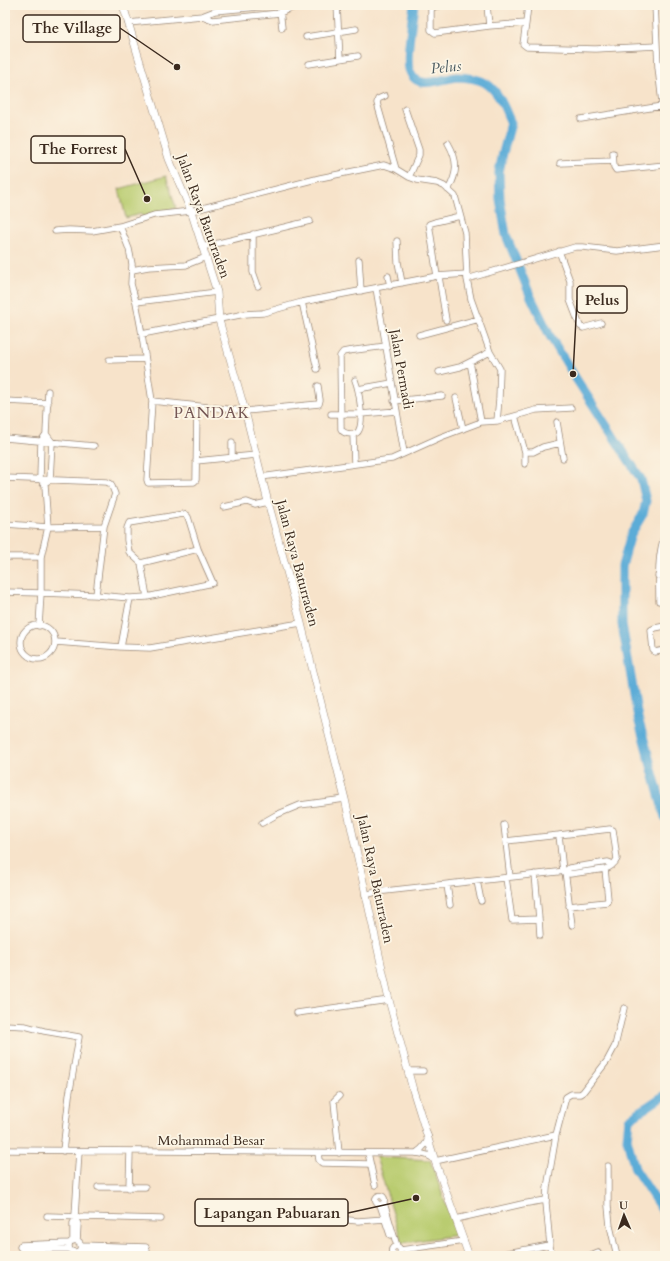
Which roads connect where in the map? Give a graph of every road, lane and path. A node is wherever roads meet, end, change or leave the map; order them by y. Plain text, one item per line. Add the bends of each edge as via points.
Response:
1 (123, 5) edge
2 (279, 5) edge
3 (308, 5) edge
4 (337, 5) edge
5 (446, 5) edge
6 (487, 5) edge
7 (528, 5) edge
8 (655, 5) edge
9 (291, 8) junction
10 (219, 10) junction
11 (280, 13) junction
12 (202, 16) junction
13 (220, 19) junction
14 (128, 23) junction
15 (526, 23) junction
16 (489, 26) junction
17 (282, 28) dead end
18 (356, 29) dead end
19 (338, 33) junction
20 (306, 37) dead end
21 (657, 46) junction
22 (358, 56) dead end
23 (340, 59) junction
24 (309, 64) dead end
25 (665, 65) edge
26 (658, 67) junction
27 (385, 96) dead end
28 (662, 106) junction
29 (405, 109) dead end
30 (581, 118) dead end
31 (665, 130) edge
32 (448, 143) dead end
33 (613, 153) dead end
34 (613, 161) junction
35 (560, 163) dead end
36 (665, 165) edge
37 (396, 169) junction
38 (409, 177) junction
39 (448, 190) junction
40 (191, 211) junction
41 (460, 216) junction
42 (310, 220) dead end
43 (120, 226) junction
44 (55, 231) dead end
45 (253, 234) junction
46 (397, 241) dead end
47 (665, 245) edge
48 (202, 247) junction
49 (559, 251) junction
50 (206, 257) junction
51 (359, 260) dead end
52 (132, 270) junction
53 (388, 276) dead end
54 (467, 276) junction
55 (438, 277) junction
56 (402, 283) junction
57 (258, 286) dead end
58 (390, 286) junction
59 (376, 288) junction
60 (361, 291) junction
61 (217, 292) junction
62 (136, 302) junction
63 (302, 302) junction
64 (219, 320) junction
65 (446, 320) dead end
66 (474, 321) junction
67 (602, 323) dead end
68 (142, 334) junction
69 (418, 335) dead end
70 (386, 346) junction
71 (488, 353) junction
72 (109, 360) dead end
73 (146, 360) junction
74 (470, 362) junction
75 (317, 369) dead end
76 (439, 372) dead end
77 (355, 380) dead end
78 (392, 383) junction
79 (318, 386) dead end
80 (358, 389) junction
81 (48, 391) dead end
82 (442, 396) dead end
83 (456, 398) dead end
84 (5, 401) edge
85 (152, 401) junction
86 (394, 401) junction
87 (48, 403) junction
88 (197, 406) junction
89 (571, 408) dead end
90 (245, 411) junction
91 (397, 411) junction
92 (341, 413) junction
93 (331, 414) dead end
94 (361, 414) junction
95 (514, 416) junction
96 (497, 421) junction
97 (481, 422) junction
98 (556, 422) dead end
99 (463, 429) junction
100 (46, 434) junction
101 (353, 434) junction
102 (5, 438) edge
103 (41, 441) junction
104 (52, 442) junction
105 (232, 442) dead end
106 (560, 443) junction
107 (94, 446) dead end
108 (525, 452) junction
109 (404, 453) junction
110 (256, 456) junction
111 (232, 458) junction
112 (563, 458) dead end
113 (196, 461) junction
114 (354, 464) junction
115 (525, 464) dead end
116 (262, 477) junction
117 (5, 478) edge
118 (40, 479) junction
119 (50, 479) junction
120 (45, 485) junction
121 (268, 502) junction
122 (224, 507) dead end
123 (5, 524) edge
124 (104, 526) junction
125 (48, 527) junction
126 (665, 534) edge
127 (663, 548) edge
128 (198, 550) junction
129 (5, 556) edge
130 (42, 557) junction
131 (141, 563) junction
132 (665, 575) edge
133 (658, 576) junction
134 (5, 592) edge
135 (41, 593) junction
136 (96, 595) junction
137 (147, 597) junction
138 (130, 598) junction
139 (665, 601) edge
140 (301, 623) junction
141 (39, 626) junction
142 (665, 626) edge
143 (56, 642) junction
144 (121, 647) junction
145 (665, 650) edge
146 (345, 799) junction
147 (262, 823) dead end
148 (504, 825) dead end
149 (559, 835) junction
150 (506, 841) junction
151 (613, 864) junction
152 (605, 869) junction
153 (564, 871) junction
154 (535, 874) junction
155 (508, 877) junction
156 (477, 881) junction
157 (447, 885) junction
158 (365, 895) junction
159 (481, 901) dead end
160 (450, 905) dead end
161 (569, 906) junction
162 (539, 919) junction
163 (572, 925) dead end
164 (540, 935) dead end
165 (389, 1000) junction
166 (624, 1008) dead end
167 (297, 1013) dead end
168 (5, 1025) edge
169 (408, 1071) junction
170 (423, 1071) dead end
171 (339, 1096) dead end
172 (427, 1135) junction
173 (556, 1135) junction
174 (5, 1150) edge
175 (63, 1151) junction
176 (79, 1151) junction
177 (130, 1152) junction
178 (318, 1153) junction
179 (339, 1153) junction
180 (368, 1153) junction
181 (416, 1153) junction
182 (435, 1161) junction
183 (370, 1164) junction
184 (608, 1166) dead end
185 (375, 1185) dead end
186 (98, 1187) dead end
187 (145, 1187) dead end
188 (129, 1188) junction
189 (546, 1200) junction
190 (47, 1216) dead end
191 (76, 1218) junction
192 (161, 1219) dead end
193 (339, 1219) dead end
194 (384, 1219) junction
195 (456, 1219) junction
196 (464, 1241) junction
197 (549, 1245) junction
198 (75, 1248) edge
199 (397, 1248) junction
200 (598, 1253) dead end
201 (469, 1256) edge
202 (492, 1256) edge
203 (551, 1256) edge
204 (591, 1256) edge
205 (617, 1256) edge

1 - 14 main road, Jalan Raya Baturraden
2 - 9 street
2 - 10 street
2 - 11 street
3 - 9 street
4 - 19 street
5 - 16 street via 431,9 431,30 435,33
6 - 16 street
7 - 15 street
8 - 21 street
9 - 11 street
10 - 12 street
10 - 13 street
11 - 13 street
11 - 17 street
12 - 13 street via 213,20
12 - 14 street
14 - 40 main road, Jalan Raya Baturraden via 169,159
15 - 16 street
15 - 21 street via 523,44 526,47 595,49
18 - 19 street
19 - 20 street
19 - 23 street
21 - 26 street
22 - 23 street
23 - 24 street
25 - 26 street
26 - 28 street
27 - 37 street via 378,99 377,103
28 - 30 street
28 - 31 street
29 - 38 street via 419,150
32 - 39 street via 456,159 453,179
33 - 34 street
34 - 35 street
34 - 36 street via 616,170
37 - 38 street
37 - 40 street via 384,165 376,166
38 - 39 street via 437,183
39 - 41 street via 455,196
40 - 43 street via 154,215
40 - 48 main road, Jalan Raya Baturraden
41 - 54 street via 465,233
41 - 55 street via 429,224
42 - 45 street
43 - 44 street via 92,231
43 - 52 street via 129,249
45 - 48 street
45 - 57 street via 253,272
46 - 56 street
47 - 49 street via 617,251 583,247
48 - 50 main road, Jalan Raya Baturraden
49 - 54 street
49 - 67 street via 570,281 570,300 580,326 584,328
50 - 52 street via 186,265
50 - 61 main road, Jalan Raya Baturraden
51 - 60 street
52 - 62 street via 131,284
53 - 58 street
54 - 55 street
54 - 66 street
55 - 56 street
55 - 65 street
56 - 58 street
58 - 59 street
59 - 60 street
59 - 70 street, Jalan Permadi
60 - 63 street
61 - 62 street
61 - 64 main road, Jalan Raya Baturraden
62 - 68 street
63 - 64 street
63 - 75 street
64 - 68 street
64 - 90 main road, Jalan Raya Baturraden
66 - 69 street
66 - 71 street
68 - 73 street
70 - 78 street, Jalan Permadi
70 - 92 street via 340,354
71 - 74 street
71 - 96 street via 500,370
72 - 73 street
73 - 85 street
74 - 76 street
74 - 97 street
77 - 80 street
78 - 80 street
78 - 86 street, Jalan Permadi
79 - 90 street via 319,404
80 - 94 street
81 - 87 street
82 - 86 street
83 - 99 street
84 - 87 street
85 - 88 street
85 - 113 street via 148,483 195,482
86 - 91 street, Jalan Permadi
87 - 100 street
88 - 90 street
88 - 113 street
89 - 95 street via 536,410
90 - 110 main road, Jalan Raya Baturraden
91 - 94 street
91 - 109 street, Jalan Permadi
92 - 93 street
92 - 94 street
92 - 101 street via 342,432
94 - 101 street via 360,429
95 - 96 street
95 - 108 street
96 - 97 street
97 - 99 street
98 - 106 street
99 - 109 street
100 - 103 street
100 - 104 street
101 - 114 street
102 - 103 street
103 - 104 street
103 - 118 street
104 - 107 street
104 - 119 street
105 - 111 street
106 - 108 street
106 - 112 street
108 - 115 street
109 - 114 street via 392,460
110 - 111 street
110 - 116 main road, Jalan Raya Baturraden
111 - 113 street
114 - 116 street
116 - 121 main road, Jalan Raya Baturraden
117 - 118 street
118 - 119 street
118 - 120 street
119 - 120 street
119 - 124 street via 109,482 115,496
120 - 125 street
121 - 122 street via 254,505 247,502
121 - 140 main road, Jalan Raya Baturraden
123 - 125 street
124 - 125 street
124 - 136 street
125 - 130 street
126 - 127 street
127 - 133 street
128 - 131 street
128 - 131 street via 185,514 129,523 129,552
128 - 137 street via 213,583
129 - 130 street
130 - 135 street
131 - 137 street
132 - 133 street
133 - 139 street via 659,601
134 - 135 street
135 - 136 street
135 - 141 street
136 - 138 street
137 - 138 street
138 - 144 street
140 - 144 street via 150,648
140 - 146 main road, Jalan Raya Baturraden
141 - 143 street via 48,628
141 - 143 street via 29,628 22,639 24,652 29,657 48,657 53,652
142 - 145 street via 651,630 653,650
143 - 144 street
146 - 147 street via 300,805
146 - 158 main road, Jalan Raya Baturraden
148 - 150 street
149 - 150 street
149 - 151 street via 613,830 617,860
149 - 153 street
150 - 155 street
151 - 152 street
151 - 153 street via 608,862
152 - 153 street via 570,874
152 - 161 street via 607,902
153 - 154 street
153 - 161 street
154 - 155 street
154 - 162 street
155 - 156 street
155 - 162 street via 512,920
156 - 157 street
156 - 159 street
157 - 158 street
157 - 160 street
158 - 165 main road, Jalan Raya Baturraden
161 - 163 street
162 - 164 street
165 - 167 street
165 - 169 main road, Jalan Raya Baturraden
166 - 173 street via 615,1046 607,1061 583,1092 566,1097
168 - 175 street via 25,1026 79,1037
169 - 170 street
169 - 172 main road, Jalan Raya Baturraden
171 - 179 street via 334,1101
172 - 181 street via 428,1139 424,1146
172 - 182 main road, Jalan Raya Baturraden
173 - 182 street
173 - 189 street
174 - 175 street, Mohammad Besar
175 - 176 street, Mohammad Besar
176 - 177 street, Mohammad Besar
176 - 191 street
177 - 178 street, Mohammad Besar
177 - 188 street
178 - 179 street, Mohammad Besar
178 - 183 street via 322,1163
179 - 180 street, Mohammad Besar
180 - 181 street, Mohammad Besar
180 - 183 street
181 - 182 street via 432,1157
182 - 195 main road, Jalan Raya Baturraden
183 - 185 street
184 - 205 street via 609,1220
186 - 188 street
187 - 188 street
189 - 195 street
189 - 197 street
190 - 191 street
191 - 192 street
191 - 198 street via 73,1223
193 - 194 street via 358,1222
194 - 199 street
194 - 199 street via 382,1204
195 - 196 main road, Jalan Raya Baturraden
196 - 199 street
196 - 201 main road, Jalan Raya Baturraden
197 - 202 street
197 - 203 street
198 - 198 street via 22,1249 20,1247 21,1245
198 - 198 street via 146,1247 147,1250 145,1252
200 - 204 street

